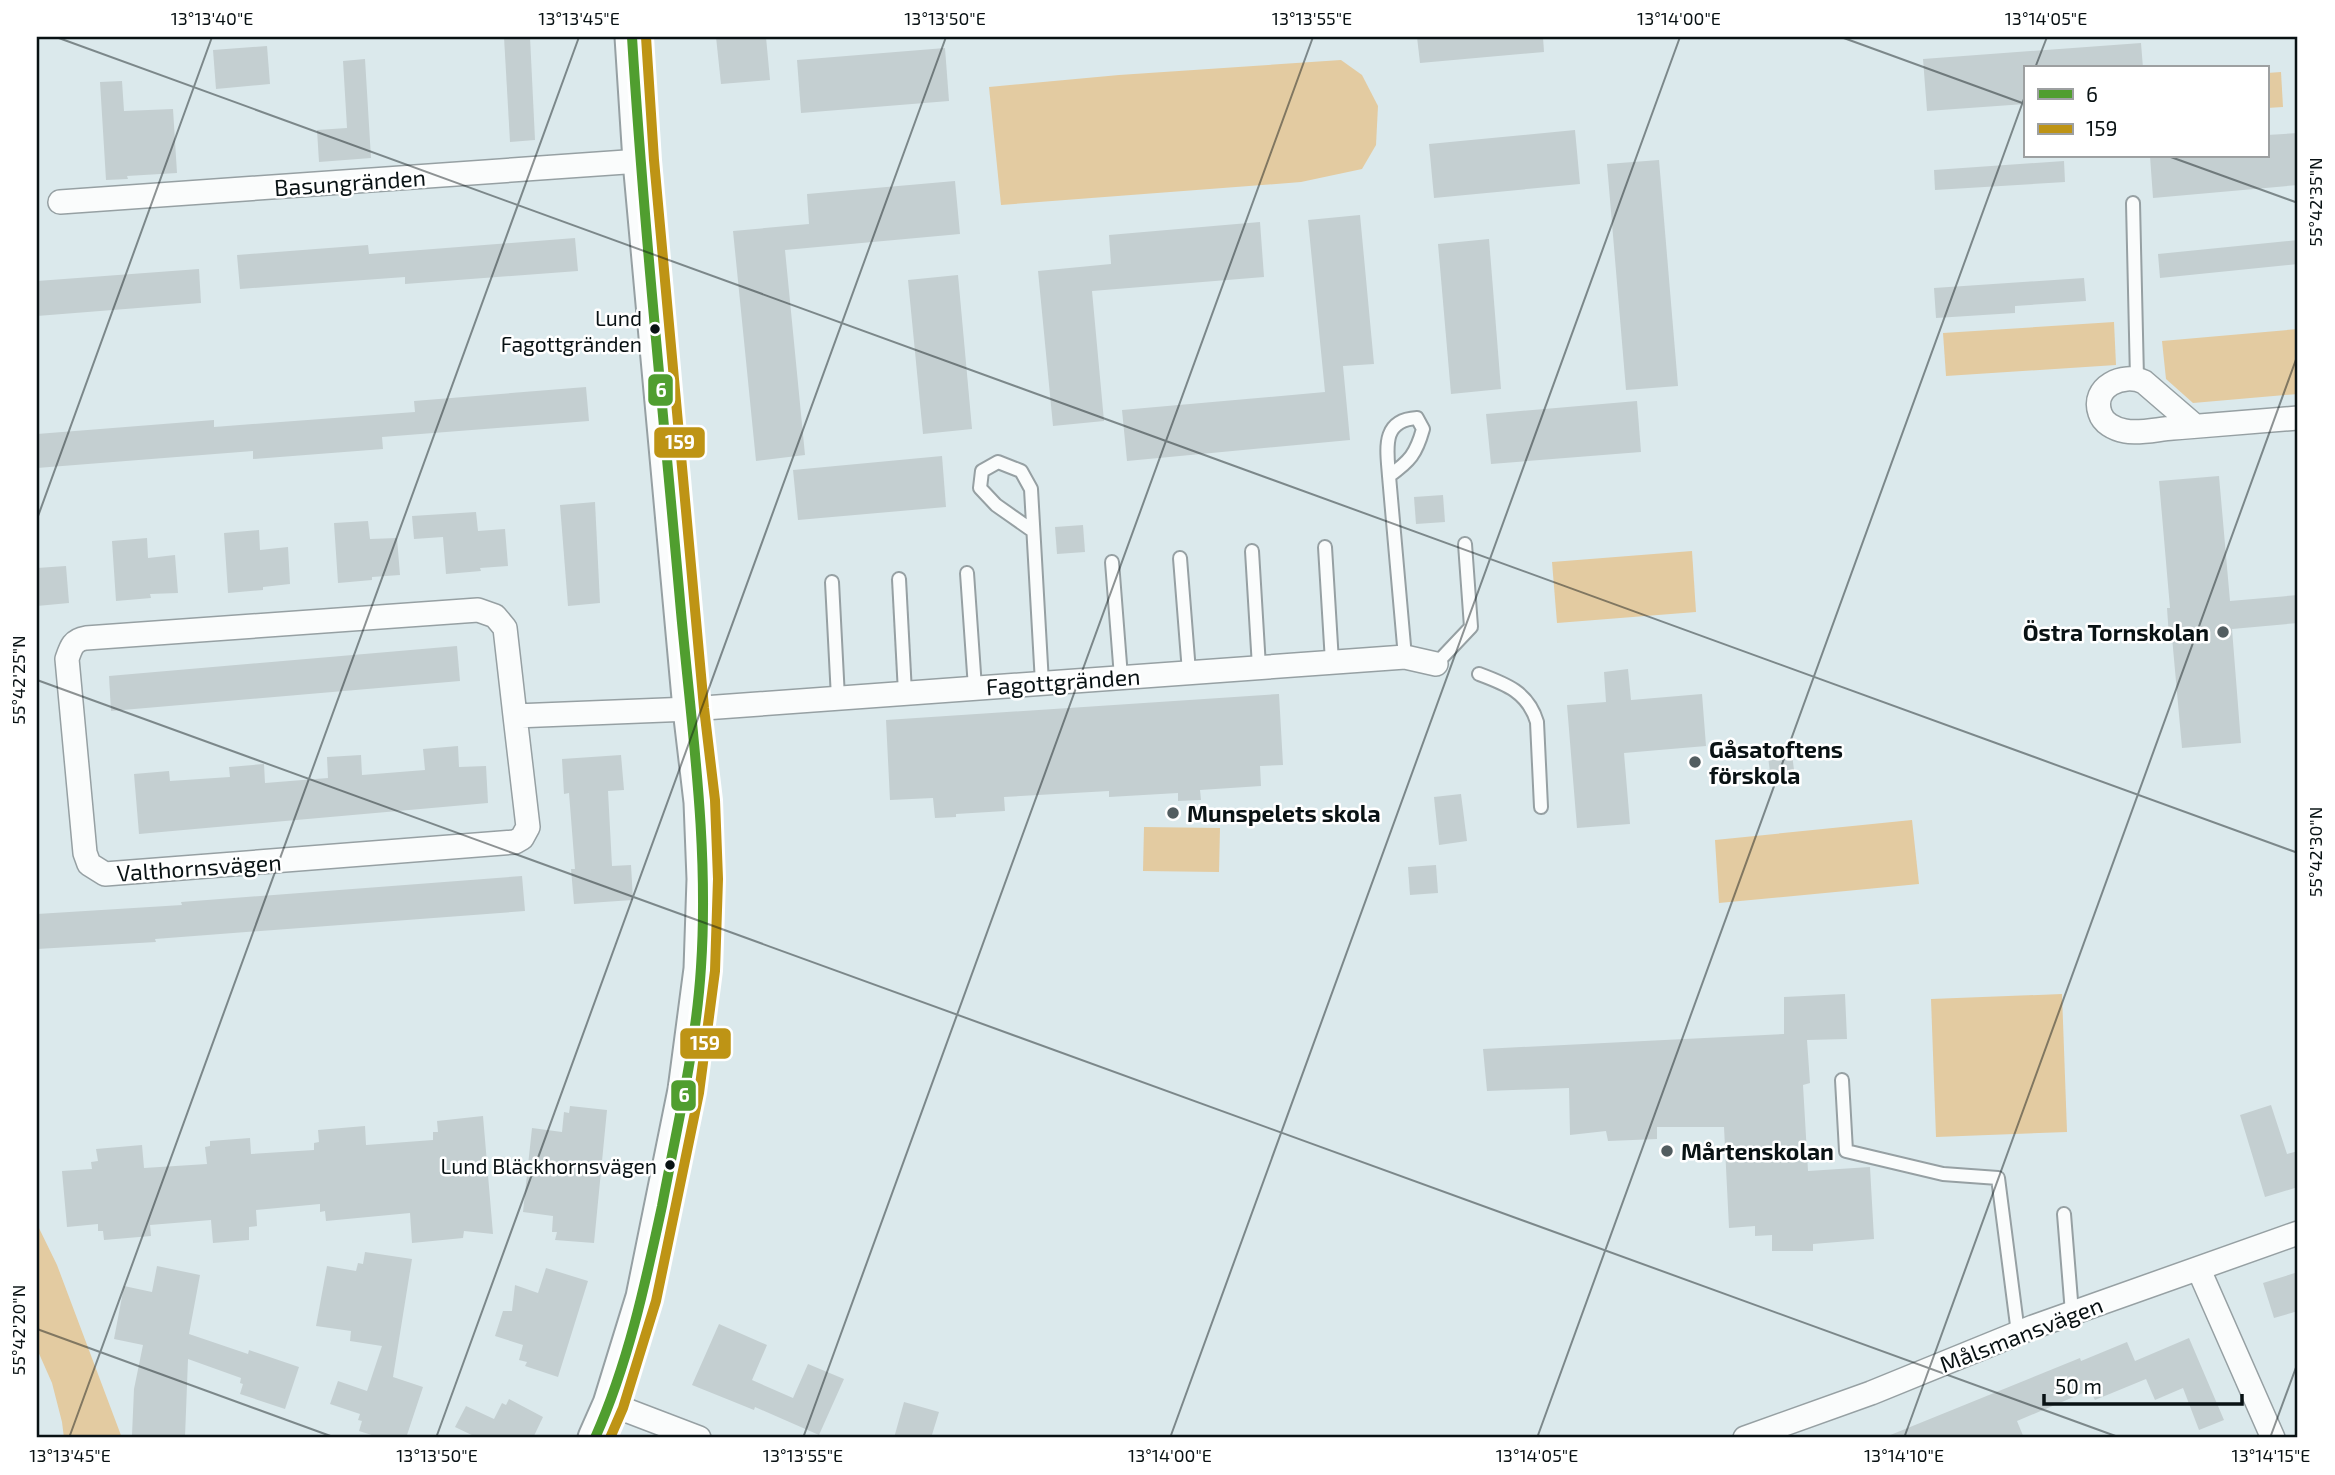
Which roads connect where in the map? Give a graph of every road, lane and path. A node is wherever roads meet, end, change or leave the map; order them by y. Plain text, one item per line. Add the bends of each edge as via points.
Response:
1 (632, 37) edge
2 (640, 161) junction
3 (60, 202) dead end
4 (2133, 203) dead end
5 (2137, 378) junction
6 (2298, 418) edge
7 (2195, 426) junction
8 (1390, 477) dead end
9 (1033, 531) junction
10 (1465, 544) dead end
11 (1325, 547) dead end
12 (1252, 551) dead end
13 (1180, 558) dead end
14 (1112, 562) dead end
15 (967, 573) dead end
16 (899, 579) dead end
17 (832, 582) dead end
18 (1405, 657) junction
19 (1332, 662) junction
20 (1436, 664) joint
21 (1259, 667) junction
22 (1189, 672) junction
23 (1479, 674) dead end
24 (1121, 677) junction
25 (1042, 683) junction
26 (975, 688) junction
27 (905, 693) junction
28 (838, 698) junction
29 (690, 709) junction
30 (515, 716) junction
31 (1541, 807) dead end
32 (1842, 1080) dead end
33 (2064, 1214) dead end
34 (2298, 1233) edge
35 (2199, 1270) junction
36 (2072, 1313) junction
37 (2018, 1333) junction
38 (610, 1404) junction
39 (595, 1438) edge
40 (699, 1438) edge
41 (1745, 1438) edge
42 (2273, 1438) edge

1 - 2 street
2 - 3 street, Basungränden
2 - 29 street
4 - 5 lane
5 - 7 street
5 - 7 street via 2113,382 2101,390 2097,403 2101,417 2111,427 2126,432
6 - 7 street
8 - 18 lane
9 - 9 lane via 1031,489 1021,471 998,462 982,471 980,488
9 - 25 lane
10 - 20 lane via 1471,627
11 - 19 lane
12 - 21 lane
13 - 22 lane
14 - 24 lane
15 - 26 lane
16 - 27 lane
17 - 28 lane
18 - 19 street, Fagottgränden
18 - 20 street, Fagottgränden
19 - 21 street, Fagottgränden
21 - 22 street, Fagottgränden
22 - 24 street, Fagottgränden
23 - 31 lane via 1518,690 1533,710
24 - 25 street, Fagottgränden
25 - 26 street, Fagottgränden
26 - 27 street, Fagottgränden
27 - 28 street, Fagottgränden
28 - 29 street, Fagottgränden
29 - 30 street
29 - 38 street via 701,802 701,969 685,1090 643,1297
30 - 30 street, Valthornsvägen via 528,827 515,842 105,874 89,864 85,853 67,659 71,645 86,638 478,610 495,615 505,628
32 - 37 lane via 1846,1151 1944,1174 1998,1178
33 - 36 lane
34 - 35 street, Målsmansvägen
35 - 36 street, Målsmansvägen
35 - 42 street
36 - 37 street, Målsmansvägen
37 - 41 street, Målsmansvägen
38 - 39 street
38 - 40 street

